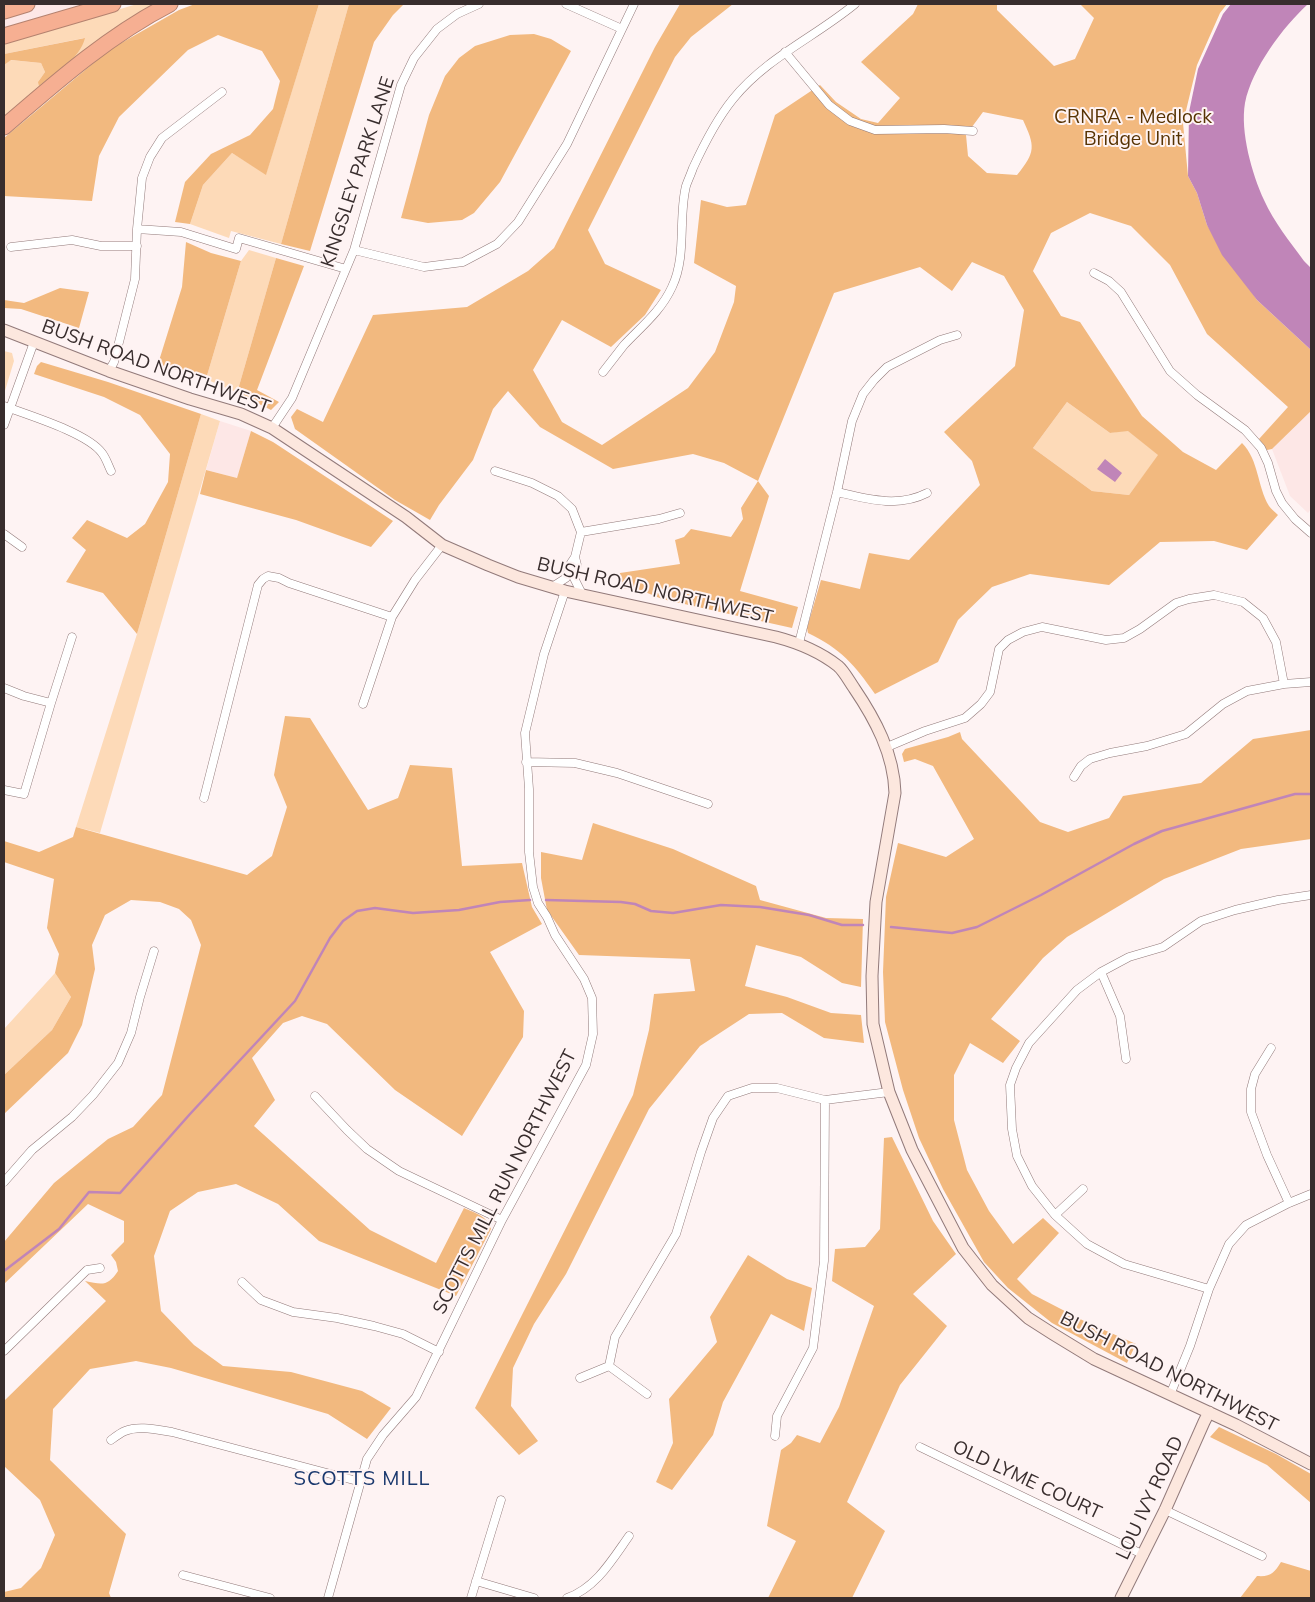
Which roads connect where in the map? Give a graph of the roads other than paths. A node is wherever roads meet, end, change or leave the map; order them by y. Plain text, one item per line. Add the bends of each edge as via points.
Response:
1 (27, 4) edge
2 (113, 4) edge
3 (170, 4) edge
4 (479, 4) edge
5 (566, 4) edge
6 (634, 4) edge
7 (855, 4) edge
8 (4, 11) edge
9 (622, 28) junction
10 (4, 36) edge
11 (785, 52) junction
12 (222, 92) dead end
13 (4, 126) edge
14 (974, 131) dead end
15 (137, 229) junction
16 (11, 246) dead end
17 (137, 246) junction
18 (354, 250) junction
19 (346, 269) junction
20 (1094, 273) dead end
21 (4, 330) edge
22 (957, 335) dead end
23 (34, 342) junction
24 (109, 371) junction
25 (603, 372) dead end
26 (7, 407) edge
27 (4, 425) edge
28 (272, 428) junction
29 (111, 471) dead end
30 (495, 471) dead end
31 (837, 492) junction
32 (927, 494) dead end
33 (680, 513) dead end
34 (581, 532) junction
35 (1311, 533) edge
36 (4, 534) edge
37 (442, 545) junction
38 (22, 546) dead end
39 (575, 558) junction
40 (552, 587) junction
41 (565, 591) junction
42 (582, 594) junction
43 (392, 617) junction
44 (72, 637) dead end
45 (799, 643) junction
46 (1311, 682) edge
47 (1284, 684) junction
48 (4, 688) edge
49 (51, 703) junction
50 (363, 704) dead end
51 (887, 748) junction
52 (526, 762) junction
53 (1074, 777) dead end
54 (4, 790) edge
55 (204, 798) dead end
56 (708, 804) dead end
57 (1311, 895) edge
58 (154, 951) dead end
59 (1101, 972) junction
60 (1271, 1048) dead end
61 (1126, 1059) dead end
62 (889, 1092) junction
63 (315, 1096) dead end
64 (825, 1100) junction
65 (4, 1182) edge
66 (1083, 1189) dead end
67 (1311, 1194) edge
68 (1289, 1203) junction
69 (1055, 1215) junction
70 (502, 1220) junction
71 (100, 1268) dead end
72 (242, 1282) dead end
73 (1210, 1289) junction
74 (4, 1350) edge
75 (438, 1352) junction
76 (609, 1366) junction
77 (580, 1378) dead end
78 (647, 1394) dead end
79 (1170, 1395) junction
80 (1209, 1412) junction
81 (775, 1436) dead end
82 (111, 1440) dead end
83 (920, 1447) dead end
84 (1311, 1464) edge
85 (361, 1482) junction
86 (501, 1500) dead end
87 (1165, 1510) junction
88 (629, 1536) dead end
89 (1144, 1554) junction
90 (1262, 1556) dead end
91 (183, 1575) dead end
92 (476, 1581) junction
93 (270, 1598) edge
94 (328, 1598) edge
95 (472, 1598) edge
96 (534, 1598) edge
97 (567, 1598) edge
98 (1122, 1598) edge

1 - 8 highway
2 - 10 highway
3 - 13 highway via 115,37
4 - 18 street, KINGSLEY PARK LANE via 457,14 437,29 414,58 401,85
5 - 9 street
6 - 9 street
7 - 11 street
9 - 18 street via 567,144 518,222 497,244 463,262 424,267
11 - 14 street via 828,104 850,121 875,130
11 - 25 street via 748,82 732,100 701,149 686,185 681,254 673,285 659,310
12 - 15 street via 158,144 142,178
15 - 17 street
15 - 19 street via 181,232 236,249 239,238
16 - 17 street via 72,240 101,246
17 - 24 street via 135,279
18 - 19 street, KINGSLEY PARK LANE
19 - 28 street, KINGSLEY PARK LANE via 292,398
20 - 35 street via 1121,292 1170,371 1245,430 1261,448 1282,503
21 - 23 street, BUSH ROAD NORTHWEST
22 - 31 street via 940,340 888,367 863,394 852,422
23 - 24 street, BUSH ROAD NORTHWEST
23 - 26 street
24 - 28 street, BUSH ROAD NORTHWEST via 242,414
26 - 27 street
26 - 29 street via 92,443 102,453
28 - 37 street, BUSH ROAD NORTHWEST via 406,517
30 - 34 street via 558,496 572,509
31 - 32 street via 872,500 903,501
31 - 45 street
33 - 34 street
34 - 39 street
36 - 38 street
37 - 40 street, BUSH ROAD NORTHWEST
37 - 43 street
39 - 40 street via 570,563 566,578
39 - 42 street via 574,578
40 - 41 street, BUSH ROAD NORTHWEST
41 - 42 street, BUSH ROAD NORTHWEST
41 - 52 street, SCOTTS MILL RUN NORTHWEST via 544,654 524,733
42 - 45 street, BUSH ROAD NORTHWEST
43 - 50 street
43 - 55 street via 279,578 268,576 263,579 258,585
44 - 49 street
45 - 51 street, BUSH ROAD NORTHWEST via 821,653 840,668 867,708
46 - 47 street
47 - 51 street via 1276,642 1264,618 1242,602 1214,595 1189,598 1176,603 1124,638 1106,640 1042,627 1023,632 999,649 990,692 965,718
47 - 53 street via 1247,691 1224,704 1186,734 1090,759
48 - 49 street
49 - 54 street via 24,794
51 - 62 street, BUSH ROAD NORTHWEST via 895,776 895,793 876,902 872,976 873,1024
52 - 56 street via 575,763 617,773
52 - 70 street, SCOTTS MILL RUN NORTHWEST via 533,887 555,935 580,971 592,998 593,1034 586,1065
57 - 59 street via 1235,910 1202,921 1163,947 1129,957
58 - 65 street via 131,1034 118,1063 72,1117 32,1150
59 - 61 street via 1120,1016
59 - 69 street via 1077,990 1029,1043 1010,1084 1012,1129 1018,1156 1032,1186
60 - 68 street via 1255,1074 1251,1112
62 - 64 street
62 - 79 street, BUSH ROAD NORTHWEST via 912,1150 944,1213 963,1248 992,1285 1028,1318 1052,1334 1094,1359
63 - 70 street via 367,1149 399,1171
64 - 76 street via 777,1088 752,1088 728,1096 713,1118 676,1234 615,1337
64 - 81 street via 824,1261 814,1338 777,1416
66 - 69 street
67 - 68 street
68 - 73 street via 1240,1231 1229,1244
69 - 73 street via 1087,1244 1124,1264
70 - 75 street, SCOTTS MILL RUN NORTHWEST
71 - 74 street via 87,1270
72 - 75 street via 261,1300 293,1312 337,1318 403,1334
73 - 79 street
75 - 85 street, SCOTTS MILL RUN NORTHWEST via 416,1396 367,1459
76 - 77 street
76 - 78 street
79 - 80 street, BUSH ROAD NORTHWEST
80 - 84 street, BUSH ROAD NORTHWEST
80 - 87 street, LOU IVY ROAD
82 - 85 street via 125,1431 136,1429 172,1432
83 - 89 street, OLD LYME COURT
85 - 94 street, SCOTTS MILL RUN NORTHWEST
86 - 92 street
87 - 89 street, LOU IVY ROAD
87 - 90 street
88 - 97 street via 590,1586
89 - 98 street, LOU IVY ROAD
91 - 93 street
92 - 95 street
92 - 96 street

